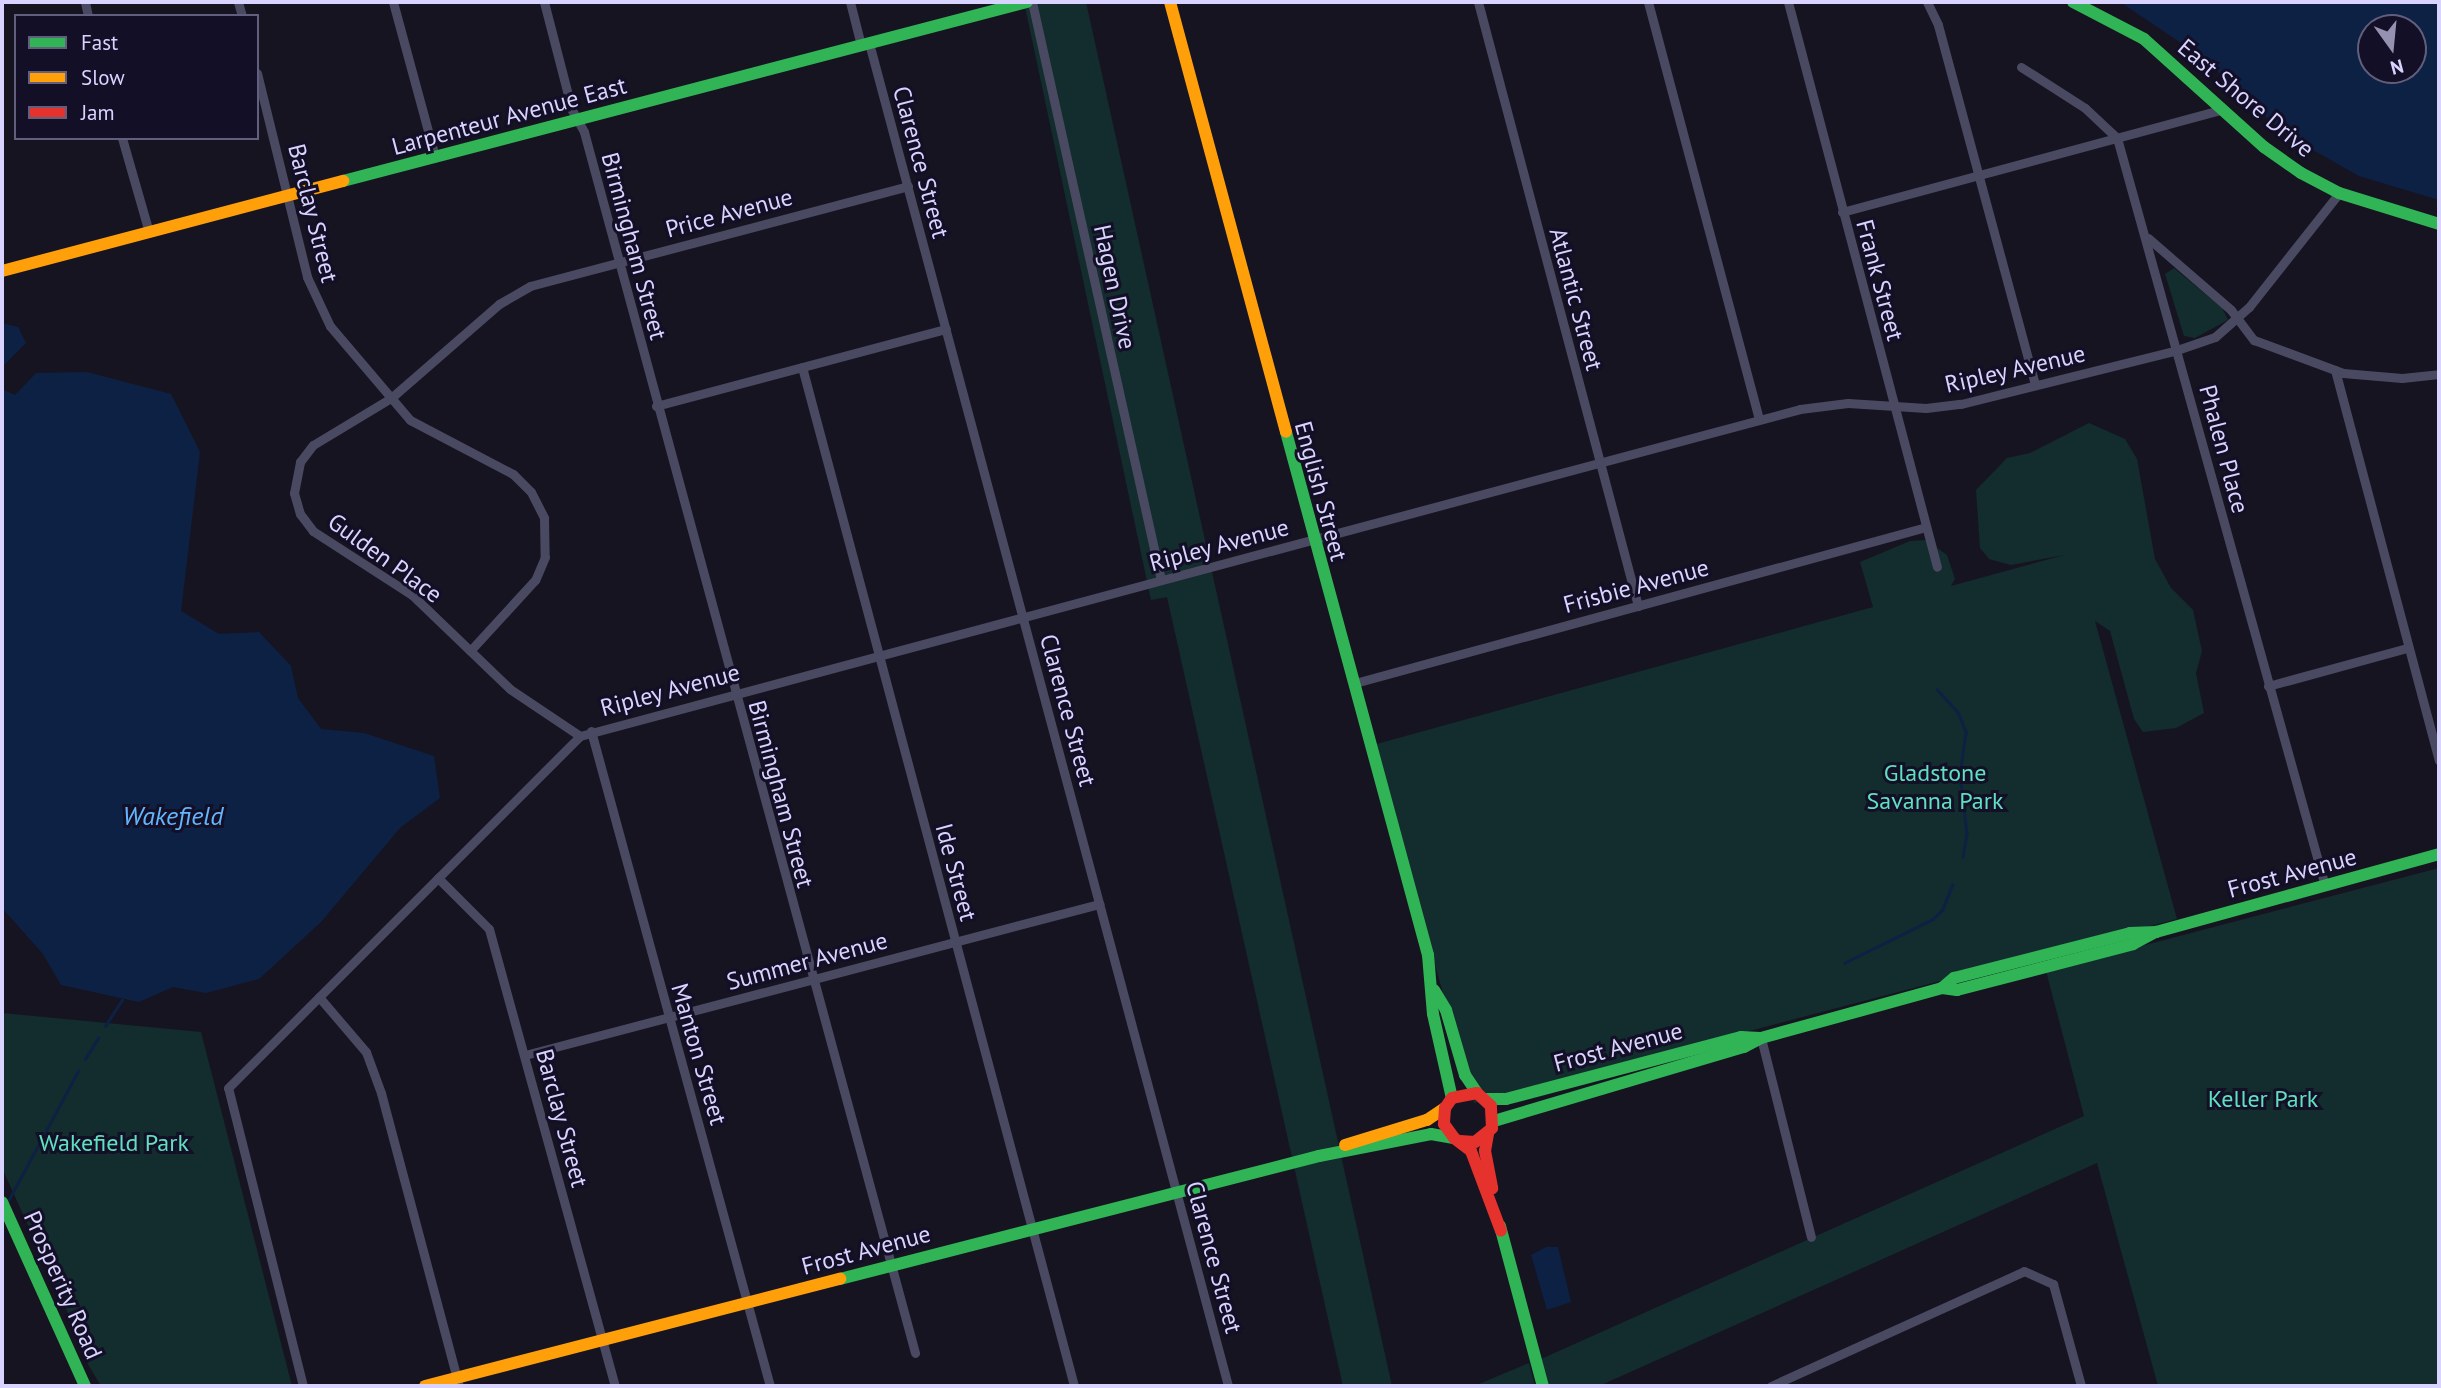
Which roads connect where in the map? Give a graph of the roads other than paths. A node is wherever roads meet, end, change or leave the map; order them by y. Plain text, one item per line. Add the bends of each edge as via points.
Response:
1 (393, 2) edge
2 (544, 2) edge
3 (850, 2) edge
4 (1030, 2) edge
5 (1170, 2) edge
6 (1478, 2) edge
7 (1648, 2) edge
8 (1788, 2) edge
9 (1927, 2) edge
10 (2073, 2) edge
11 (998, 5) edge
12 (865, 44) junction
13 (2021, 67) dead end
14 (259, 81) edge
15 (2224, 109) junction
16 (578, 120) junction
17 (2117, 138) junction
18 (123, 140) edge
19 (435, 158) junction
20 (1979, 176) junction
21 (908, 186) junction
22 (2339, 193) junction
23 (286, 196) junction
24 (1842, 212) junction
25 (2439, 224) edge
26 (149, 232) junction
27 (2146, 237) junction
28 (617, 262) junction
29 (2, 271) edge
30 (2237, 319) junction
31 (946, 329) junction
32 (2177, 350) junction
33 (802, 367) junction
34 (2335, 370) junction
35 (2439, 374) edge
36 (2035, 385) junction
37 (391, 398) junction
38 (656, 405) junction
39 (1894, 407) junction
40 (1759, 420) junction
41 (1600, 463) junction
42 (1926, 527) junction
43 (1312, 541) junction
44 (1937, 567) dead end
45 (1161, 580) junction
46 (1638, 606) junction
47 (1023, 617) junction
48 (2407, 648) junction
49 (470, 651) junction
50 (877, 655) junction
51 (1355, 683) junction
52 (2268, 686) junction
53 (734, 692) junction
54 (591, 732) junction
55 (580, 736) junction
56 (2439, 760) edge
57 (2439, 855) edge
58 (438, 878) junction
59 (2325, 886) junction
60 (1099, 904) junction
61 (954, 942) junction
62 (811, 979) junction
63 (1434, 990) junction
64 (319, 997) junction
65 (669, 1017) junction
66 (1761, 1038) junction
67 (525, 1055) junction
68 (1482, 1096) junction
69 (1449, 1103) junction
70 (1491, 1128) junction
71 (1457, 1140) junction
72 (1319, 1156) junction
73 (1176, 1191) junction
74 (2, 1202) edge
75 (1032, 1228) junction
76 (1501, 1231) junction
77 (1811, 1237) dead end
78 (891, 1266) junction
79 (748, 1302) junction
80 (604, 1340) junction
81 (915, 1353) dead end
82 (458, 1382) edge
83 (85, 1386) edge
84 (303, 1386) edge
85 (425, 1386) edge
86 (615, 1386) edge
87 (770, 1386) edge
88 (1074, 1386) edge
89 (1228, 1386) edge
90 (1543, 1386) edge
91 (1771, 1386) edge
92 (2081, 1386) edge

1 - 19 street
2 - 16 street, Birmingham Street
3 - 12 street, Clarence Street
4 - 11 street, Larpenteur Avenue East
4 - 45 street, Hagen Drive
5 - 43 street, English Street
6 - 41 street, Atlantic Street
7 - 40 street
8 - 24 street, Frank Street
9 - 20 street via 1938,25
10 - 15 street, East Shore Drive via 2144,39
11 - 12 street, Larpenteur Avenue East
12 - 16 street, Larpenteur Avenue East
12 - 21 street, Clarence Street
13 - 17 street via 2084,108
14 - 23 street, Barclay Street
15 - 17 street
15 - 22 street, East Shore Drive via 2264,147
16 - 19 street, Larpenteur Avenue East
16 - 28 street, Birmingham Street
17 - 20 street
17 - 27 street, Phalen Place
18 - 26 street
19 - 23 street, Larpenteur Avenue East
20 - 24 street
20 - 36 street
21 - 28 street, Price Avenue
21 - 31 street, Clarence Street
22 - 25 street, East Shore Drive
22 - 30 street, Ripley Avenue
23 - 26 street, Larpenteur Avenue East
23 - 37 street, Barclay Street via 321,310
24 - 39 street, Frank Street
26 - 29 street, Larpenteur Avenue East
27 - 30 street
27 - 32 street, Phalen Place
28 - 37 street, Price Avenue via 514,294
28 - 38 street, Birmingham Street
30 - 32 street, Ripley Avenue via 2215,337
30 - 34 street via 2254,340
31 - 33 street
31 - 47 street, Clarence Street
32 - 36 street, Ripley Avenue
32 - 52 street, Phalen Place
33 - 38 street
33 - 50 street, Ide Street
34 - 35 street via 2402,378
34 - 48 street
36 - 39 street, Ripley Avenue via 1961,404
37 - 49 street, Barclay Street via 410,420 513,474 531,492 544,518 546,550 535,580
37 - 49 street, Gulden Place via 306,453 294,483 296,504 313,531 412,595
38 - 53 street, Birmingham Street
39 - 40 street, Ripley Avenue via 1848,404
39 - 42 street, Frank Street
40 - 41 street, Ripley Avenue
41 - 43 street, Ripley Avenue
41 - 46 street, Atlantic Street
42 - 44 street, Frank Street
42 - 46 street, Frisbie Avenue
43 - 45 street, Ripley Avenue
43 - 51 street, English Street
45 - 47 street, Ripley Avenue
46 - 51 street, Frisbie Avenue
47 - 50 street, Ripley Avenue
47 - 60 street, Clarence Street
48 - 52 street
48 - 56 street
49 - 55 street, Gulden Place via 510,689
50 - 53 street, Ripley Avenue
50 - 61 street, Ide Street
51 - 63 street, English Street
52 - 59 street, Phalen Place
53 - 54 street, Ripley Avenue
53 - 62 street, Birmingham Street
54 - 55 street, Ripley Avenue
54 - 65 street, Manton Street
55 - 58 street, Ripley Avenue
57 - 59 street, Frost Avenue
58 - 64 street, Ripley Avenue
58 - 67 street, Barclay Street via 489,929
59 - 66 street, Frost Avenue via 2156,932 2133,944 1957,990 1942,988
60 - 61 street, Summer Avenue
60 - 73 street, Clarence Street
61 - 62 street, Summer Avenue
61 - 75 street, Ide Street
62 - 65 street, Summer Avenue
62 - 78 street, Birmingham Street
63 - 68 street, English Street via 1446,1010 1465,1075
63 - 69 street, English Street via 1433,1014
64 - 82 street via 366,1052
64 - 84 street, Ripley Avenue via 226,1094
65 - 67 street, Summer Avenue
65 - 79 street, Manton Street
66 - 68 street, Frost Avenue via 1741,1037 1506,1099
66 - 70 street, Frost Avenue via 1744,1047 1507,1114
66 - 77 street
67 - 80 street, Barclay Street
68 - 69 street
68 - 70 street
69 - 71 street via 1444,1124
69 - 72 street, Frost Avenue via 1427,1120
70 - 71 street via 1475,1142
70 - 76 street via 1485,1151
71 - 72 street, Frost Avenue via 1432,1133
71 - 76 street via 1475,1157
72 - 73 street, Frost Avenue
73 - 75 street, Frost Avenue
73 - 89 street, Clarence Street
74 - 83 street, Prosperity Road
75 - 78 street, Frost Avenue
75 - 88 street, Ide Street
76 - 90 street
78 - 79 street, Frost Avenue
78 - 81 street, Birmingham Street
79 - 80 street, Frost Avenue
79 - 87 street, Manton Street
80 - 82 street, Frost Avenue
80 - 86 street, Barclay Street
82 - 85 street, Frost Avenue
91 - 92 street via 2024,1271 2053,1284

